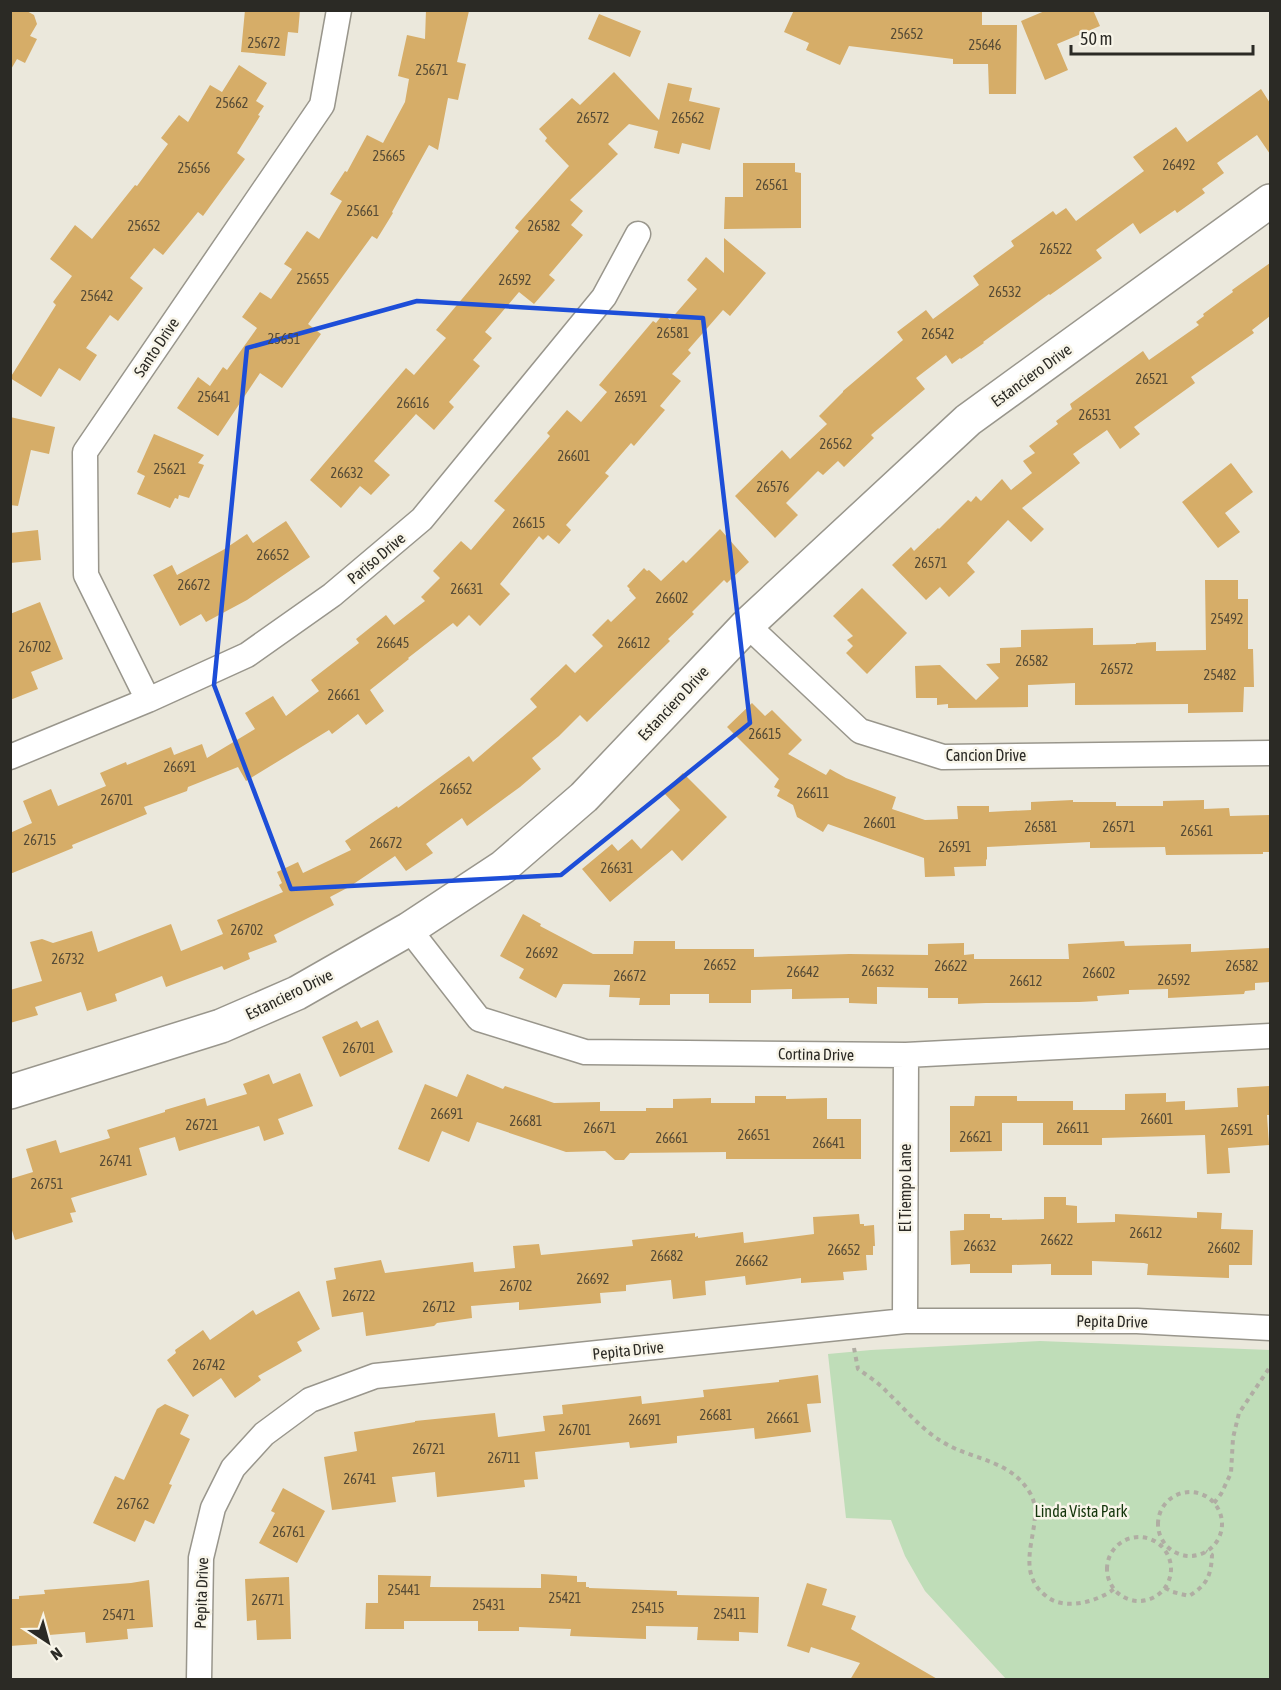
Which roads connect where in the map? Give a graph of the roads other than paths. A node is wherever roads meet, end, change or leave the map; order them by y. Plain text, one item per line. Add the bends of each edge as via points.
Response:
1 (339, 10) edge
2 (1270, 201) edge
3 (638, 234) dead end
4 (747, 625) junction
5 (148, 700) junction
6 (1270, 753) edge
7 (10, 756) edge
8 (409, 929) junction
9 (1270, 1036) edge
10 (906, 1055) junction
11 (10, 1092) edge
12 (905, 1321) junction
13 (1270, 1328) edge
14 (199, 1680) edge

1 - 5 street, Santo Drive via 322,105 85,452 86,575
2 - 4 street, Estanciero Drive via 968,420
3 - 5 street, Pariso Drive via 604,297 422,519 332,595 247,655
4 - 6 street, Cancion Drive via 860,731 943,757
4 - 8 street, Estanciero Drive via 584,797 503,867
5 - 7 street, Pariso Drive
8 - 10 street, Cortina Drive via 479,1018 585,1052
8 - 11 street, Estanciero Drive via 297,993 221,1026
9 - 10 street, Cortina Drive
10 - 12 street, El Tiempo Lane
12 - 13 street, Pepita Drive via 1137,1321
12 - 14 street, Pepita Drive via 375,1376 310,1400 264,1434 234,1468 213,1508 201,1558

